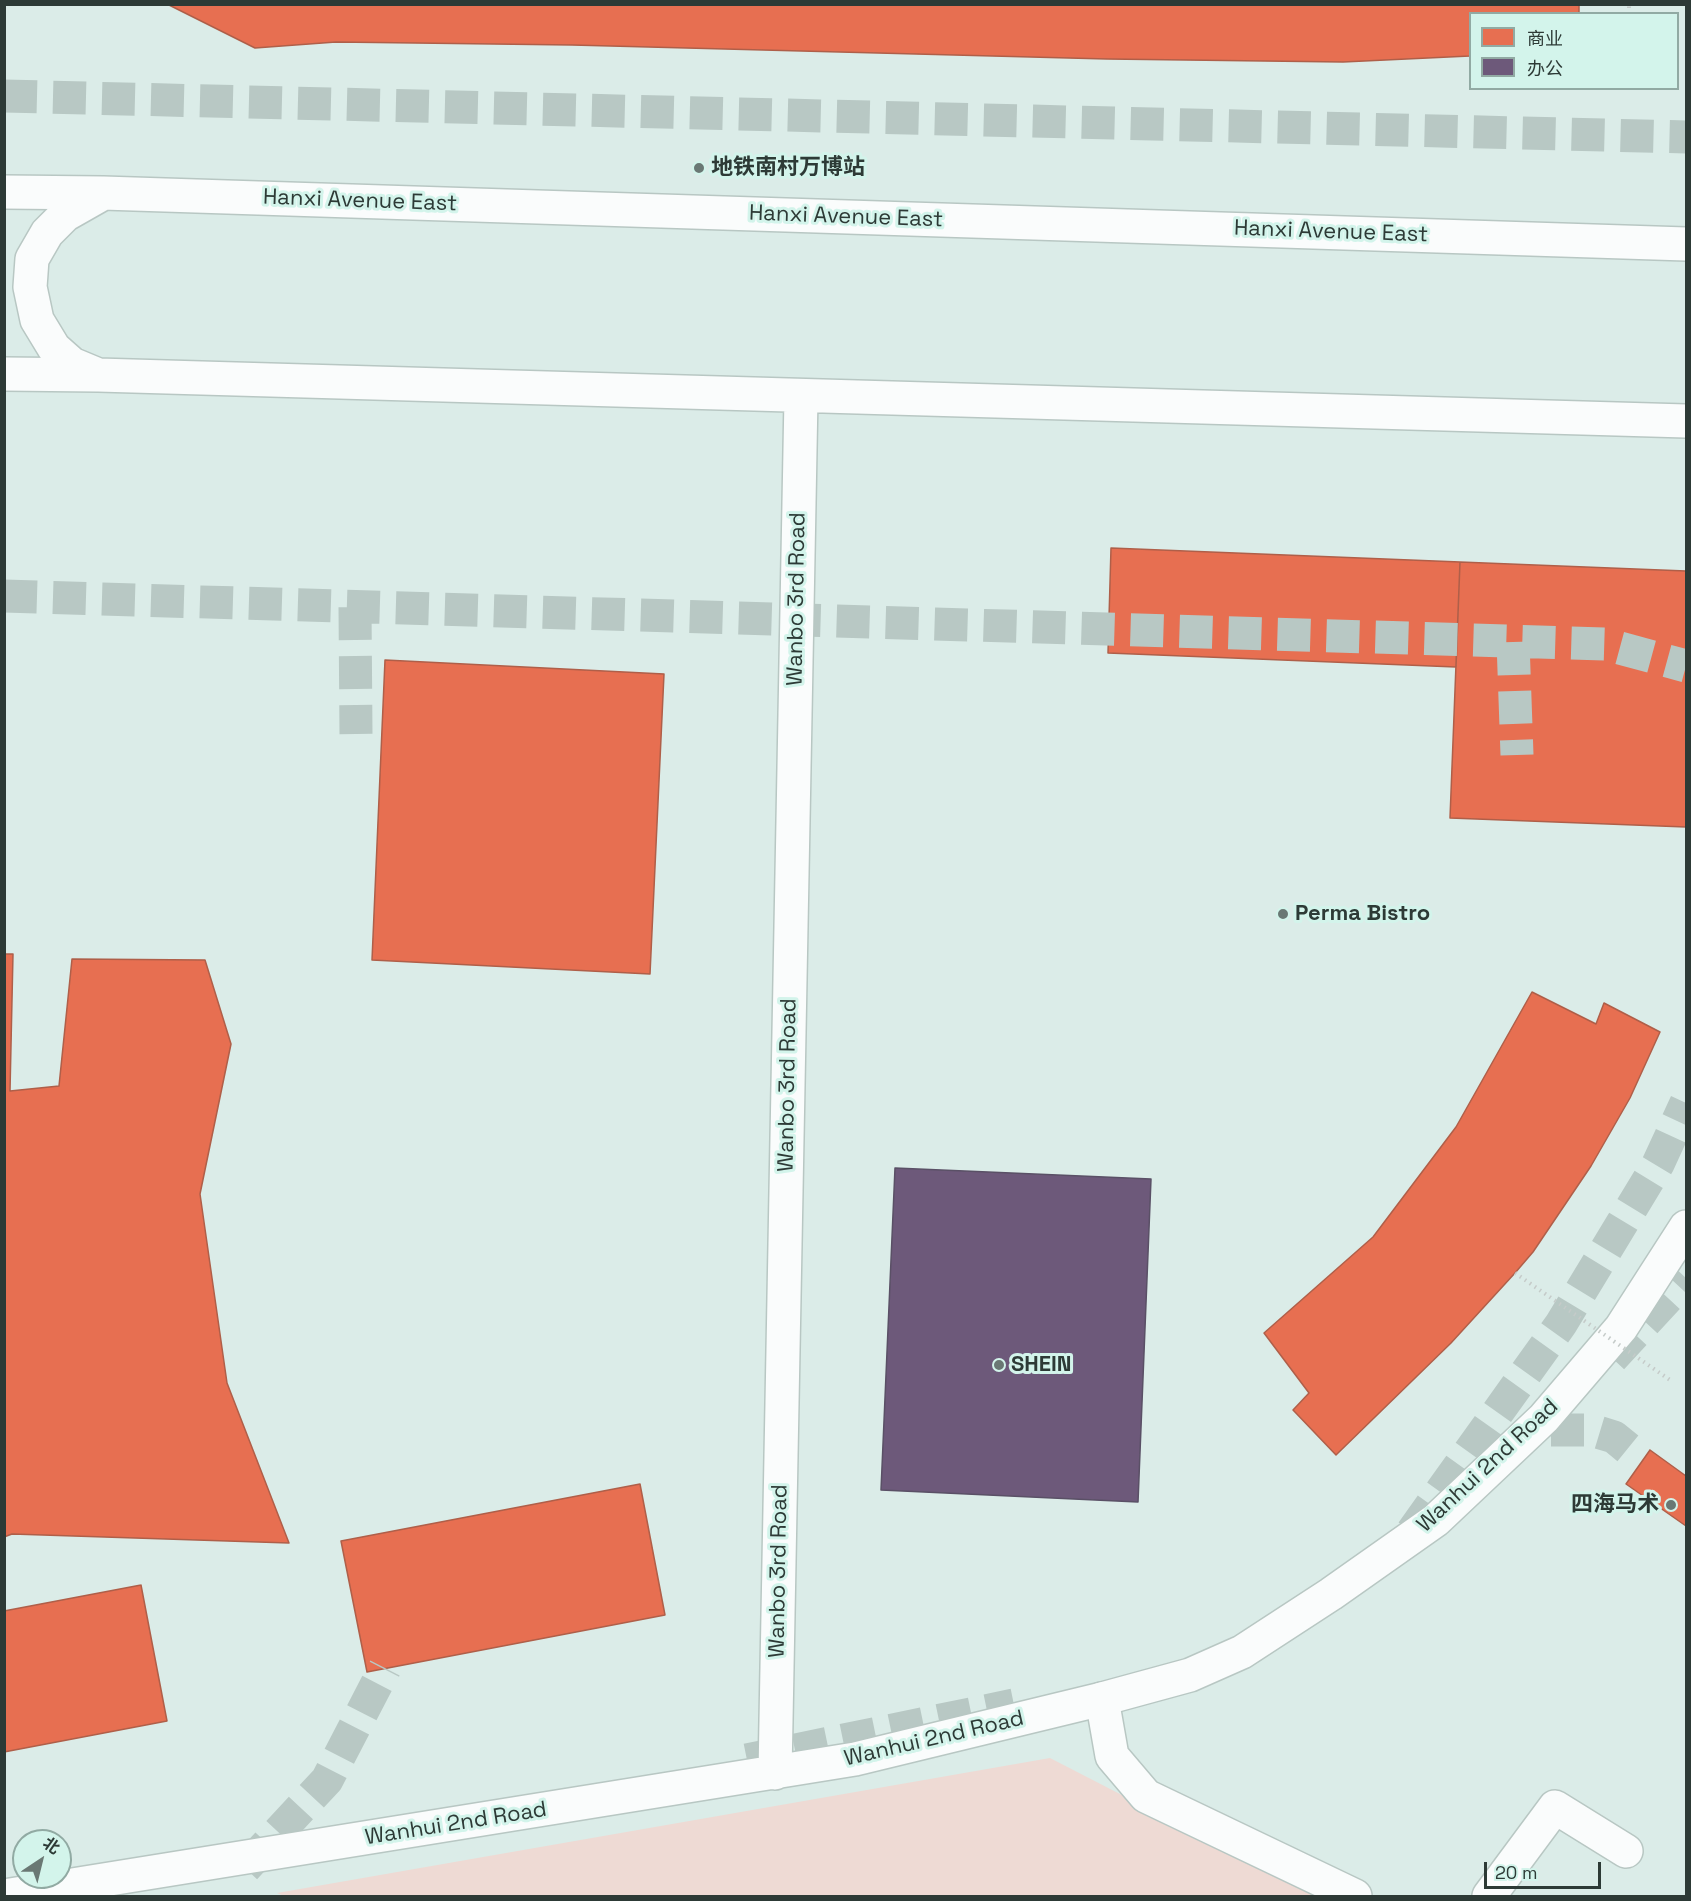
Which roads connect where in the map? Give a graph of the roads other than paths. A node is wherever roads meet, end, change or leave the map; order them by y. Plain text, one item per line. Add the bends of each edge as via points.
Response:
1 (4, 192) edge
2 (103, 193) junction
3 (1686, 244) edge
4 (98, 375) junction
5 (8, 376) edge
6 (801, 397) junction
7 (1686, 421) edge
8 (1686, 1227) edge
9 (1102, 1699) junction
10 (775, 1773) junction
11 (1626, 1851) dead end
12 (4, 1896) edge
13 (1355, 1896) edge
14 (1489, 1896) edge

1 - 2 street, Hanxi Avenue East
2 - 3 street, Hanxi Avenue East
2 - 4 street via 65,215 47,232 32,259 30,287 37,320 54,348 72,364
4 - 5 street
4 - 6 street
6 - 7 street
6 - 10 street, Wanbo 3rd Road
8 - 9 street, Wanhui 2nd Road via 1621,1328 1544,1418 1436,1520 1242,1652 1190,1675
9 - 10 street, Wanhui 2nd Road via 855,1759
9 - 13 street via 1112,1756 1146,1796
10 - 12 street, Wanhui 2nd Road
11 - 14 street via 1555,1807

